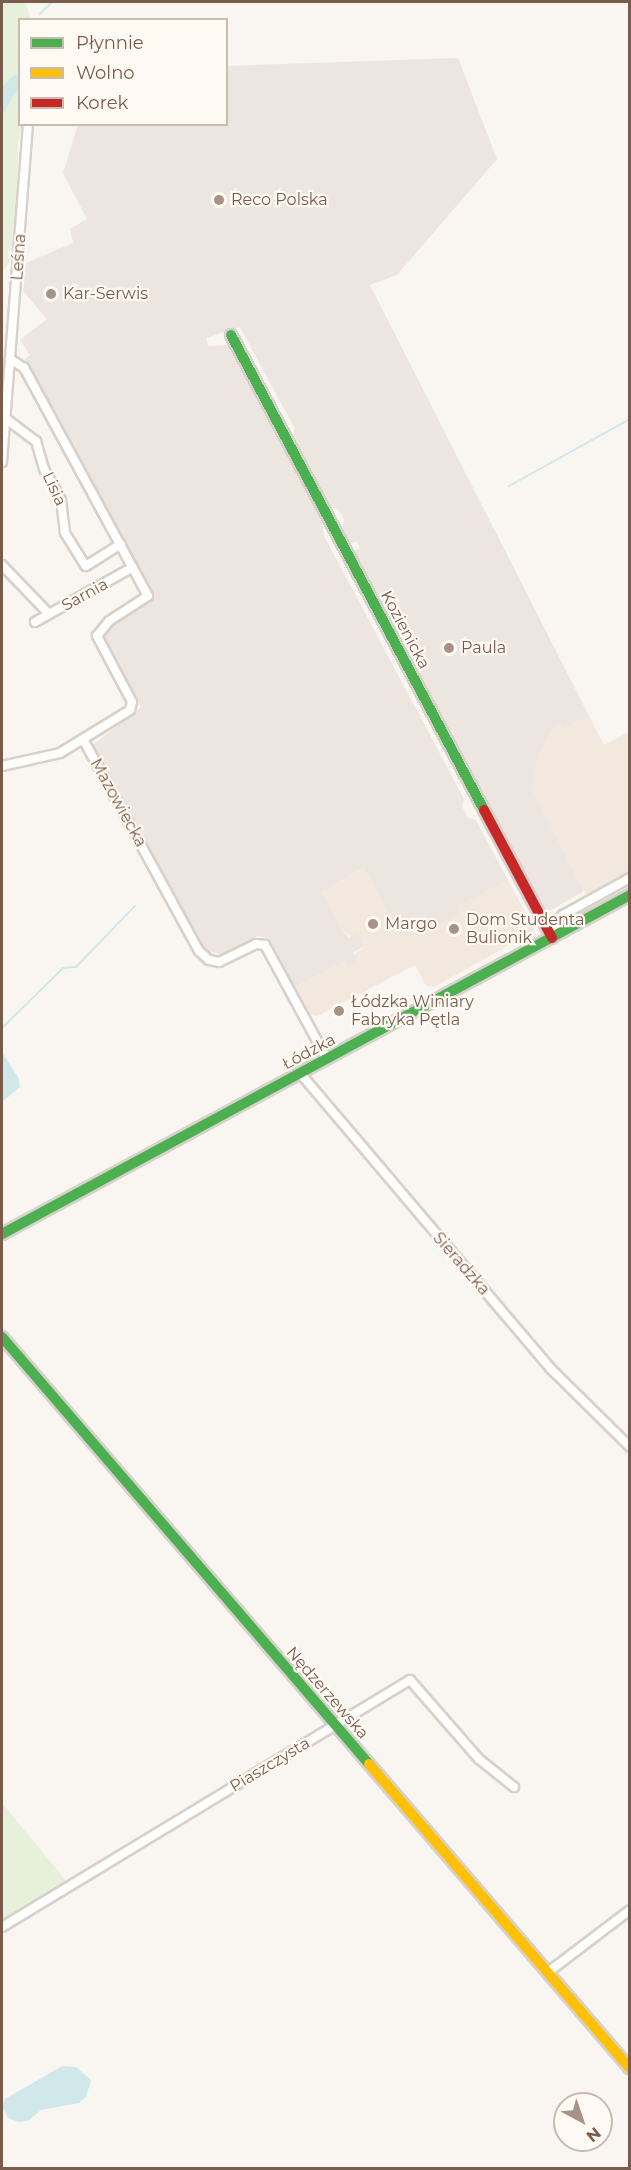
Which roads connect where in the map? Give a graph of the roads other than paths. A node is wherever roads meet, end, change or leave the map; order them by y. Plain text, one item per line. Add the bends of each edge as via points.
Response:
1 (28, 126) edge
2 (231, 335) dead end
3 (10, 360) junction
4 (4, 418) junction
5 (2, 462) edge
6 (121, 544) junction
7 (2, 565) edge
8 (133, 567) junction
9 (49, 614) junction
10 (35, 622) dead end
11 (84, 741) junction
12 (2, 766) edge
13 (630, 878) edge
14 (630, 895) edge
15 (551, 935) junction
16 (327, 1059) junction
17 (300, 1073) junction
18 (2, 1234) edge
19 (2, 1337) edge
20 (630, 1447) edge
21 (335, 1726) junction
22 (514, 1787) dead end
23 (630, 1910) edge
24 (2, 1927) edge
25 (547, 1973) junction
26 (630, 2069) edge

1 - 3 street, Leśna
2 - 15 street, Kozienicka
3 - 4 street, Leśna
3 - 6 street, Mazowiecka via 24,368
4 - 5 street, Leśna
4 - 6 street, Lisia via 36,441 44,469 61,500 65,532 86,566
6 - 8 street, Mazowiecka
7 - 9 street
8 - 9 street, Sarnia via 70,606
8 - 11 street, Mazowiecka via 148,598 110,621 97,636 132,704
9 - 10 street, Sarnia
11 - 12 street via 52,756
11 - 16 street, Mazowiecka via 202,955 224,961 256,944 265,945
13 - 15 street via 563,915
14 - 15 street, Łódzka
15 - 16 street, Łódzka
16 - 17 street, Łódzka
17 - 18 street, Łódzka
17 - 20 street, Sieradzka via 551,1369
19 - 21 street, Nędzerzewska
21 - 22 street, Piaszczysta via 410,1680 479,1759
21 - 24 street, Piaszczysta
21 - 25 street, Nędzerzewska
23 - 25 street
25 - 26 street, Nędzerzewska

